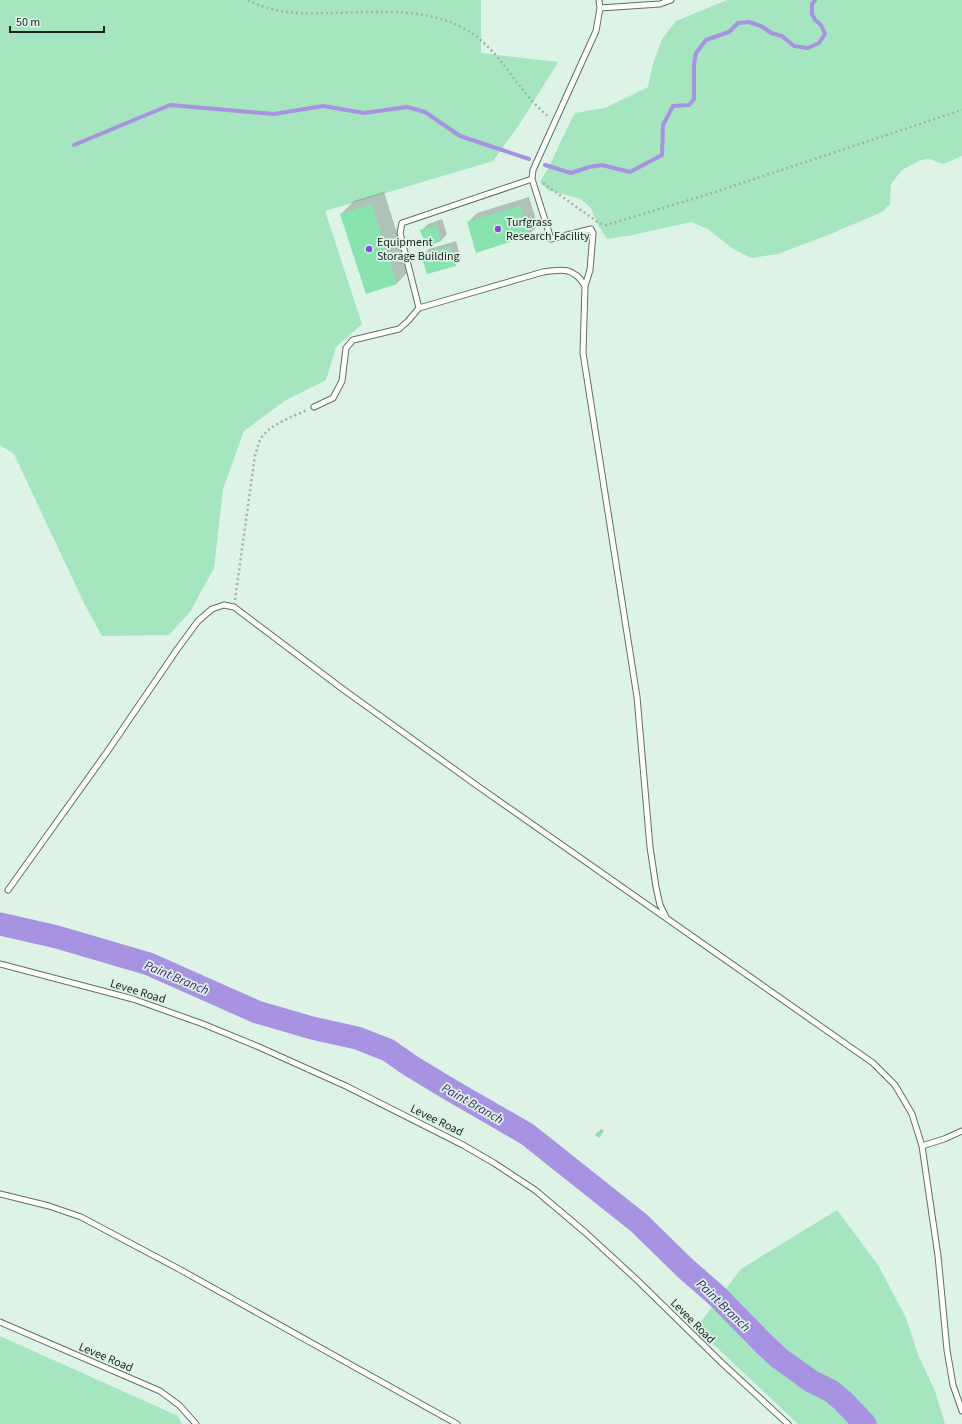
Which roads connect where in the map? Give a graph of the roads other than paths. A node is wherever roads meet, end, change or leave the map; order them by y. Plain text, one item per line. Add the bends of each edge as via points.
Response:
1 (599, 0) edge
2 (671, 0) edge
3 (640, 3) edge
4 (600, 8) junction
5 (532, 179) junction
6 (584, 286) junction
7 (419, 308) junction
8 (314, 408) road end
9 (8, 890) dead end
10 (668, 919) junction
11 (0, 964) edge
12 (962, 1131) edge
13 (922, 1146) junction
14 (0, 1194) edge
15 (0, 1322) edge
16 (962, 1411) edge
17 (196, 1424) edge
18 (457, 1424) edge
19 (788, 1424) edge

1 - 4 lane
2 - 3 lane via 660,4
3 - 4 lane
4 - 5 lane via 596,31 533,170
5 - 6 lane via 551,239 591,229 594,233 590,270
5 - 7 lane via 402,223 400,233
6 - 7 lane via 573,272 560,269
6 - 10 lane via 583,353 637,697 656,887 660,905
7 - 8 lane via 399,329 353,340 346,348 342,381 333,398
9 - 10 lane via 198,621 212,609 224,605 234,607 344,690
10 - 13 lane via 873,1063 899,1091 912,1114
11 - 19 lane, Levee Road via 133,999 225,1033 348,1087 494,1163 535,1190 586,1233
12 - 13 lane
13 - 16 lane via 938,1256 947,1350
14 - 18 lane via 81,1217
15 - 17 lane, Levee Road via 160,1391 179,1405

